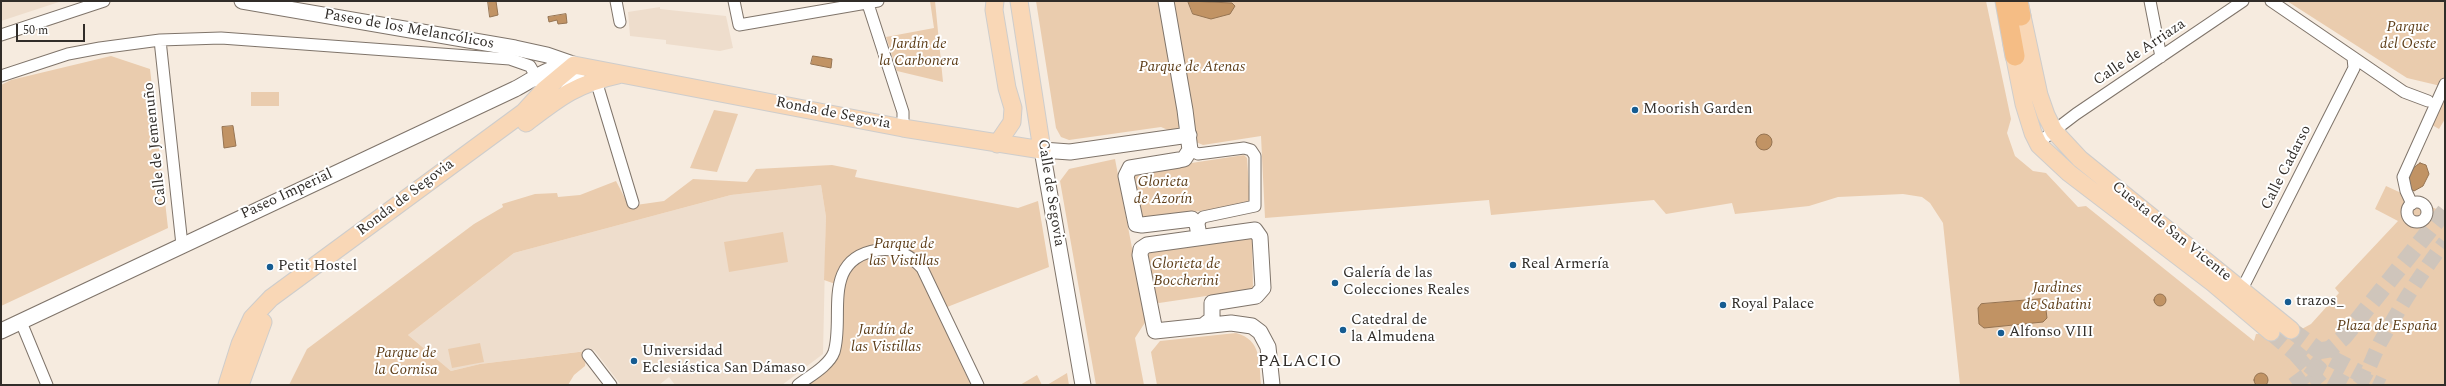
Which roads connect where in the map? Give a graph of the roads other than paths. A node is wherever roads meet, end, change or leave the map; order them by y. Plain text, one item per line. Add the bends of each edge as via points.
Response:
1 (85, 1) edge
2 (104, 1) edge
3 (242, 1) edge
4 (616, 1) edge
5 (734, 1) edge
6 (1019, 1) edge
7 (1166, 1) edge
8 (2001, 1) edge
9 (2005, 1) edge
10 (2150, 1) edge
11 (2242, 1) edge
12 (2271, 1) edge
13 (871, 2) edge
14 (995, 5) edge
15 (2020, 6) edge
16 (77, 10) junction
17 (620, 22) dead end
18 (1, 35) edge
19 (160, 40) junction
20 (547, 55) junction
21 (2015, 56) junction
22 (2161, 57) junction
23 (2353, 58) junction
24 (586, 70) junction
25 (534, 73) junction
26 (1, 76) edge
27 (2445, 84) edge
28 (544, 90) junction
29 (2428, 101) dead end
30 (903, 128) junction
31 (2054, 131) junction
32 (1189, 139) junction
33 (2038, 143) junction
34 (997, 144) junction
35 (1042, 150) junction
36 (633, 203) dead end
37 (2412, 204) dead end
38 (1198, 230) junction
39 (182, 245) junction
40 (2241, 291) junction
41 (1214, 314) junction
42 (21, 322) junction
43 (1231, 324) junction
44 (1203, 326) junction
45 (2291, 330) tunnel mouth
46 (1, 331) edge
47 (2271, 332) tunnel mouth
48 (588, 355) dead end
49 (48, 385) edge
50 (227, 385) edge
51 (240, 385) edge
52 (611, 385) edge
53 (798, 385) edge
54 (978, 385) edge
55 (1083, 385) edge
56 (1272, 385) edge

1 - 16 street
2 - 16 street
3 - 20 street, Paseo de los Melancólicos
4 - 17 street
5 - 13 street via 739,25
6 - 35 main road, Calle de Segovia
7 - 32 street
8 - 21 main road, Cuesta de San Vicente
9 - 21 highway
10 - 22 street
11 - 22 street, Calle de Arriaza
12 - 23 street
13 - 30 street via 903,112
14 - 34 main road via 1007,88 1013,108 1012,122
15 - 31 main road, Cuesta de San Vicente via 2039,95
16 - 18 street
19 - 25 street via 221,38 510,59 530,66
19 - 26 street via 68,54
19 - 39 street, Calle de Jemenuño
20 - 24 street, Paseo de los Melancólicos
20 - 25 street via 538,62
21 - 33 main road, Cuesta de San Vicente via 2024,104
22 - 31 street, Calle de Arriaza
23 - 29 street via 2404,92
23 - 40 street, Calle Cadarso via 2354,68
24 - 25 street, Paseo Imperial via 557,67
24 - 28 main road, Ronda de Segovia
24 - 30 main road, Ronda de Segovia via 624,74
24 - 36 street
24 - 51 main road, Ronda de Segovia via 567,92 278,305 261,324
25 - 28 street
25 - 39 street, Paseo Imperial via 519,87
27 - 37 street via 2403,177
28 - 50 main road, Ronda de Segovia via 524,112 270,298 252,318 240,344
30 - 34 main road, Ronda de Segovia
31 - 33 street
31 - 40 main road, Cuesta de San Vicente via 2080,159
32 - 35 street via 1070,152
32 - 38 street via 1192,151 1198,154 1244,148 1251,150 1255,156 1255,206 1203,217
32 - 38 street via 1190,150 1184,159 1133,167 1128,170 1126,176 1136,224 1142,226 1187,219
33 - 47 main road, Cuesta de San Vicente via 2069,173 2213,283
34 - 35 main road, Ronda de Segovia
35 - 55 street, Calle de Segovia
38 - 41 street via 1252,229 1260,237 1263,288 1261,292 1256,296 1212,303
38 - 44 street via 1147,245 1140,251 1155,330
39 - 42 street, Paseo Imperial
40 - 45 main road, Cuesta de San Vicente
41 - 43 street via 1218,320
41 - 44 street
42 - 46 street, Paseo Imperial
42 - 49 street
43 - 44 street
43 - 56 street via 1248,324 1260,332 1268,347
48 - 52 street
53 - 54 street via 827,362 834,353 836,305 842,278 848,267 871,251 884,249 906,255 922,268

